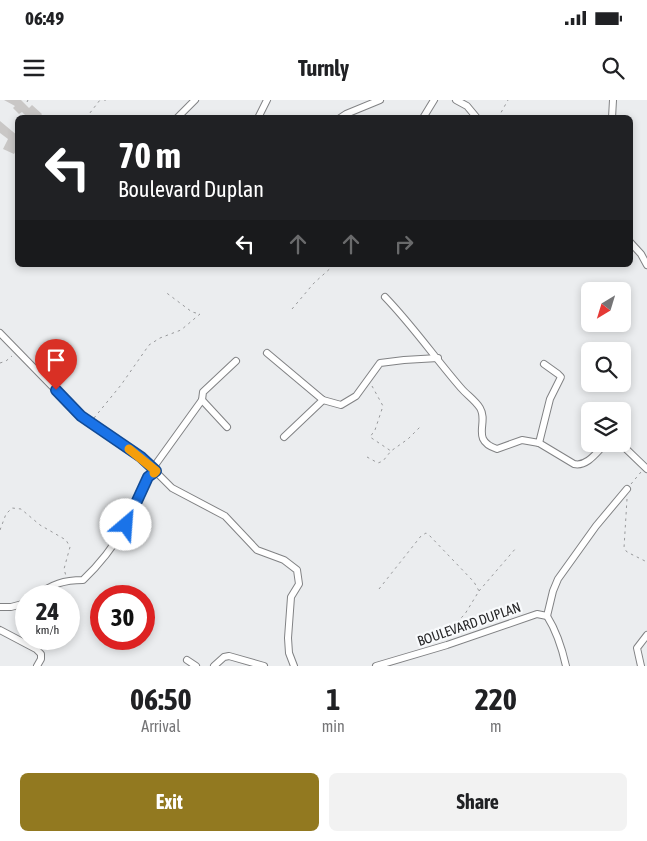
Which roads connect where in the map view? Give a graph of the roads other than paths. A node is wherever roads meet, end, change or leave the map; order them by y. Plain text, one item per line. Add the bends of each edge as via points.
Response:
1 (195, 100) edge
2 (267, 100) edge
3 (380, 100) edge
4 (434, 100) edge
5 (456, 100) edge
6 (613, 100) edge
7 (180, 115) edge
8 (260, 115) edge
9 (344, 115) edge
10 (425, 115) edge
11 (474, 115) edge
12 (612, 115) edge
13 (633, 245) edge
14 (647, 264) edge
15 (385, 297) dead end
16 (0, 333) edge
17 (267, 354) dead end
18 (438, 358) junction
19 (236, 361) dead end
20 (544, 364) dead end
21 (202, 400) junction
22 (323, 400) junction
23 (228, 427) dead end
24 (284, 438) dead end
25 (539, 443) junction
26 (597, 452) edge
27 (629, 452) edge
28 (646, 468) edge
29 (154, 470) junction
30 (627, 488) road end
31 (54, 585) edge
32 (15, 606) edge
33 (0, 607) edge
34 (548, 616) junction
35 (0, 630) edge
36 (647, 635) edge
37 (187, 660) dead end
38 (37, 666) edge
39 (196, 666) edge
40 (214, 666) edge
41 (264, 666) edge
42 (294, 666) edge
43 (376, 666) edge
44 (566, 666) edge
45 (641, 666) edge

1 - 7 street
2 - 8 street
3 - 9 street
4 - 10 street
5 - 11 street
6 - 12 street
13 - 14 street
15 - 18 street
16 - 29 street via 81,416 141,457
17 - 22 street
18 - 22 street via 380,363 356,396 341,405
18 - 25 street via 481,409 480,433 486,444 497,449 522,440
19 - 21 street via 206,388
20 - 25 street via 561,378 550,399
21 - 23 street
21 - 29 street
22 - 24 street
25 - 26 street via 580,465
27 - 28 street
29 - 31 street via 126,525 97,567 83,580
29 - 42 street via 172,488 225,516 257,550 284,560 297,570 299,584 291,597 288,638
30 - 34 street via 558,579
32 - 33 street
34 - 43 street, BOULEVARD DUPLAN via 537,614
34 - 44 street
35 - 38 street via 41,654
36 - 45 street via 636,648
37 - 39 street
40 - 41 street via 224,656

